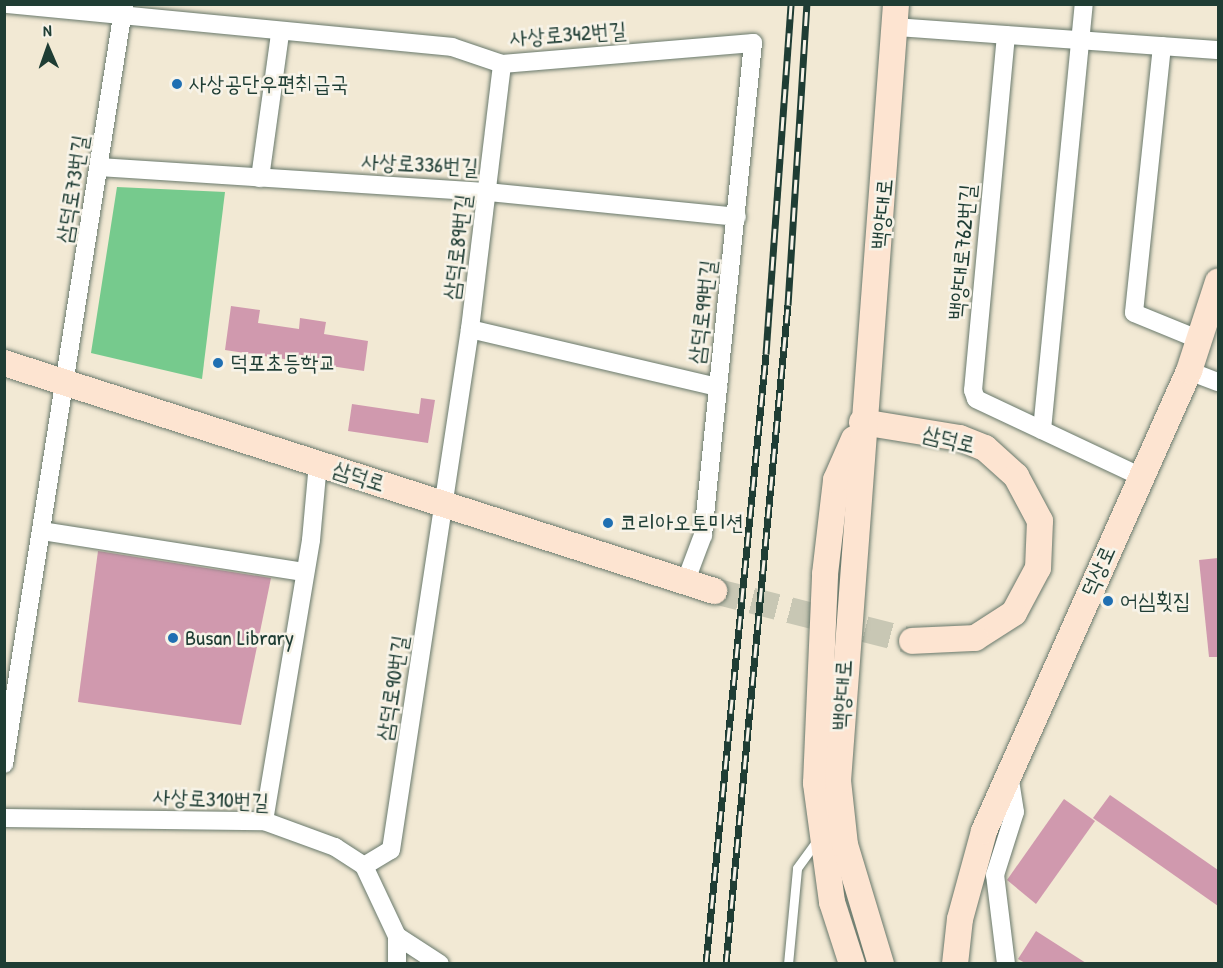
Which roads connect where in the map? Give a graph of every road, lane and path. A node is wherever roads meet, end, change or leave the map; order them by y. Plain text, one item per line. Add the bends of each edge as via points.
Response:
1 (6, 4) edge
2 (1084, 4) edge
3 (123, 11) edge
4 (896, 16) edge
5 (280, 34) junction
6 (1006, 35) junction
7 (1083, 40) junction
8 (753, 43) joint
9 (1162, 46) junction
10 (1218, 50) edge
11 (502, 64) junction
12 (100, 167) junction
13 (260, 178) junction
14 (488, 192) junction
15 (737, 218) junction
16 (1218, 282) edge
17 (470, 328) junction
18 (1200, 340) junction
19 (4, 363) edge
20 (1189, 371) junction
21 (65, 382) junction
22 (1218, 382) edge
23 (718, 387) junction
24 (862, 422) junction
25 (1042, 430) junction
26 (318, 463) junction
27 (1140, 476) junction
28 (444, 503) junction
29 (42, 531) junction
30 (303, 572) junction
31 (685, 583) junction
32 (714, 591) tunnel mouth
33 (912, 641) tunnel mouth
34 (4, 764) edge
35 (1009, 772) junction
36 (4, 818) edge
37 (264, 821) junction
38 (820, 837) junction
39 (364, 866) junction
40 (397, 936) junction
41 (397, 963) edge
42 (440, 963) edge
43 (788, 963) edge
44 (852, 963) edge
45 (881, 963) edge
46 (955, 963) edge
47 (1006, 963) edge

1 - 3 street, 사상로342번길
2 - 7 street
3 - 5 street, 사상로342번길
3 - 12 street, 삼덕로73번길
4 - 6 street
4 - 24 main road, 백양대로
5 - 11 street, 사상로342번길 via 452,47
5 - 13 street
6 - 7 street
6 - 25 street, 백양대로762번길 via 973,390 976,399
7 - 9 street
7 - 25 street
8 - 11 street, 사상로342번길
8 - 15 street, 삼덕로99번길
9 - 10 street
9 - 18 street via 1134,314
11 - 14 street, 삼덕로89번길
12 - 13 street, 사상로336번길
12 - 21 street, 삼덕로73번길
13 - 14 street, 사상로336번길
14 - 15 street, 사상로336번길
14 - 17 street, 삼덕로89번길
15 - 23 street, 삼덕로99번길
16 - 18 main road, 덕상로
17 - 23 street, 삼덕로89번길
17 - 28 street, 삼덕로89번길
18 - 20 main road, 덕상로
19 - 21 main road, 삼덕로
20 - 22 street
20 - 27 main road, 덕상로
21 - 26 main road, 삼덕로
21 - 29 street, 삼덕로73번길
23 - 31 street, 삼덕로99번길 via 703,535
24 - 33 main road, 삼덕로 via 960,438 985,448 1016,476 1040,521 1038,568 1014,613 975,638
24 - 38 main road, 백양대로 via 836,480 825,574 816,783
24 - 45 main road, 백양대로 via 838,781 847,856
25 - 27 street, 백양대로762번길
26 - 28 main road, 삼덕로
26 - 30 street
27 - 35 main road, 덕상로
28 - 31 main road, 삼덕로
28 - 39 street, 삼덕로90번길 via 391,850
29 - 30 street
29 - 34 street, 삼덕로73번길
30 - 37 street
31 - 32 main road, 삼덕로
35 - 46 main road, 덕상로 via 973,863
35 - 47 street via 1015,813 995,875
36 - 37 street, 사상로310번길
37 - 39 street, 사상로310번길 via 335,847
38 - 43 lane via 797,868
38 - 44 main road, 백양대로
39 - 40 street
40 - 41 street
40 - 42 street

